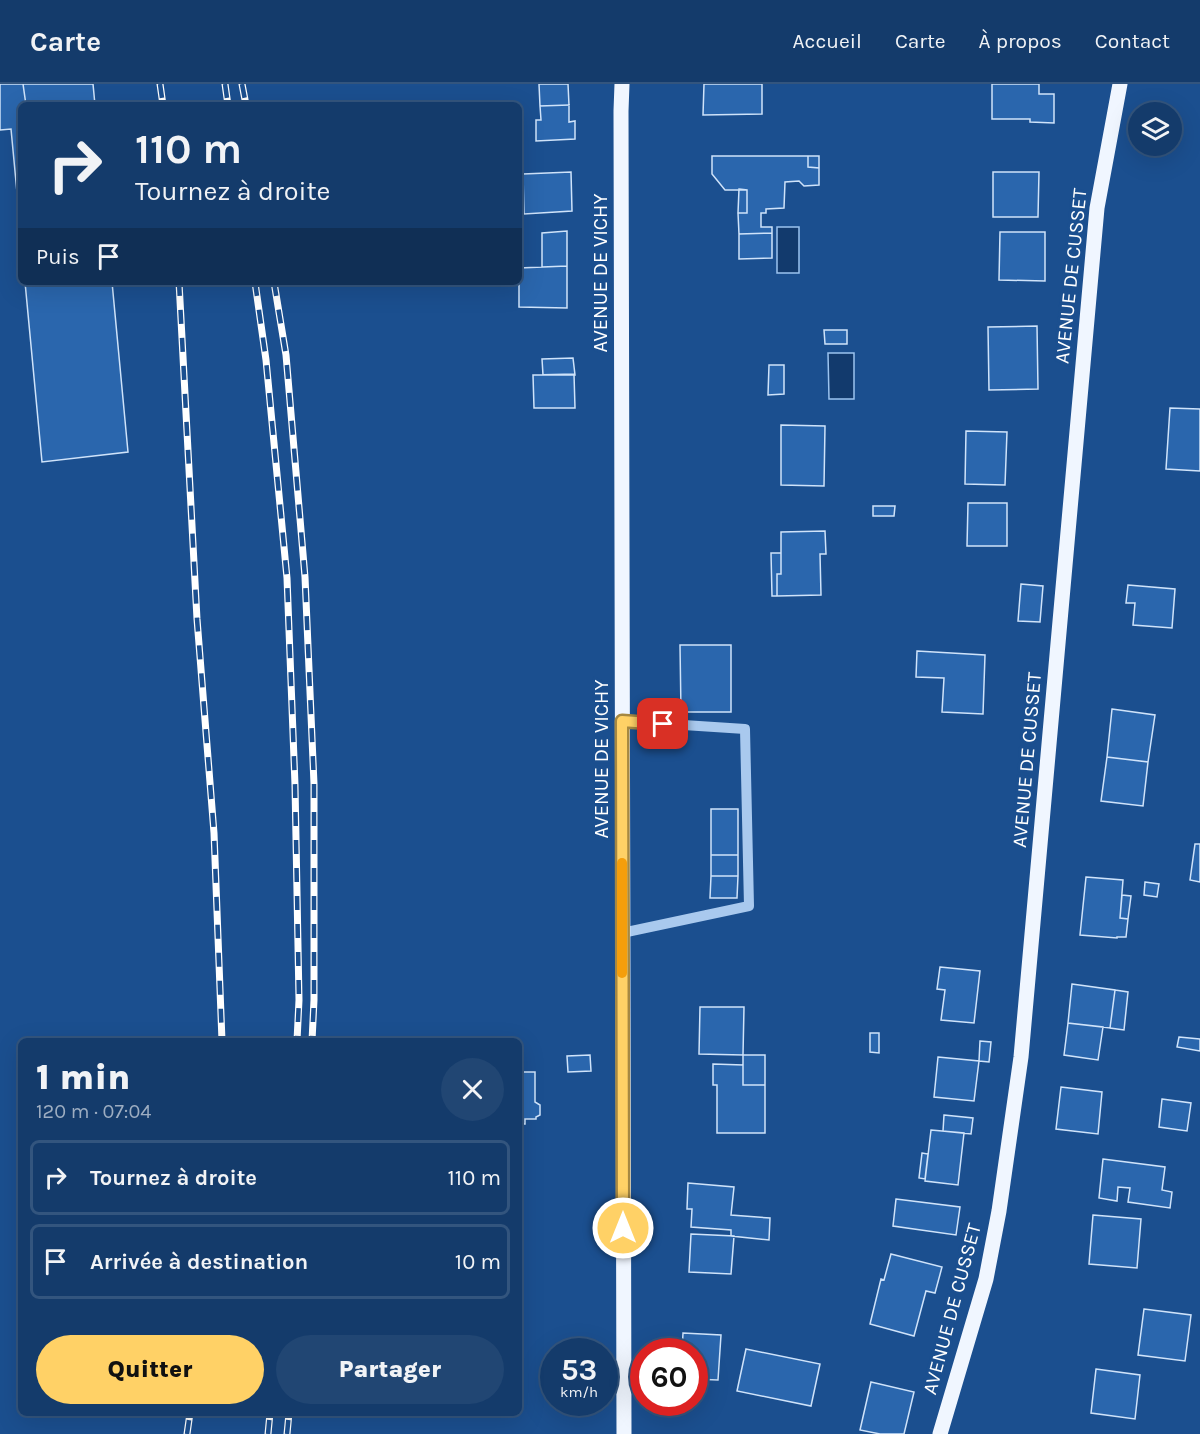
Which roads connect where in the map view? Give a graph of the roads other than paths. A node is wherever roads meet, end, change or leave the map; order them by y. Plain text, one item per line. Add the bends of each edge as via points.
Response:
1 (622, 84) edge
2 (1120, 84) edge
3 (622, 721) junction
4 (622, 933) junction
5 (624, 1434) edge
6 (940, 1434) edge

1 - 3 main road, AVENUE DE VICHY
2 - 6 main road, AVENUE DE CUSSET via 1097,208 1021,1057 986,1279
3 - 4 main road, AVENUE DE VICHY
3 - 4 lane via 745,729 749,906
4 - 5 main road, AVENUE DE VICHY

